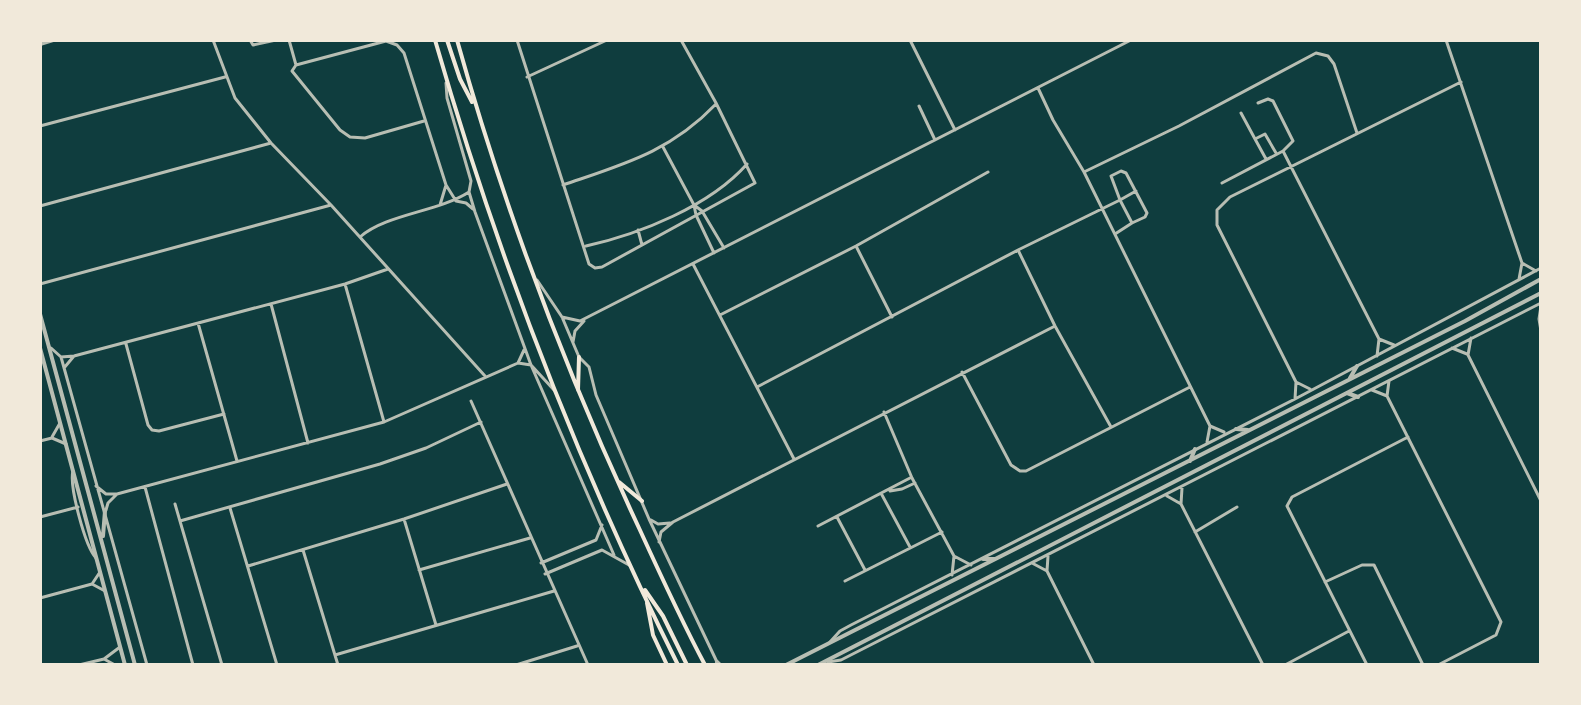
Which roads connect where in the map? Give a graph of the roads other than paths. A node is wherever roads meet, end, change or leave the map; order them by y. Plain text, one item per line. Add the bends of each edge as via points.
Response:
1 (53, 40) edge
2 (213, 40) edge
3 (250, 40) edge
4 (276, 40) edge
5 (289, 40) edge
6 (401, 40) edge
7 (435, 40) edge
8 (447, 40) edge
9 (457, 40) edge
10 (517, 40) edge
11 (607, 40) edge
12 (681, 40) edge
13 (910, 40) edge
14 (1131, 40) edge
15 (1446, 40) edge
16 (40, 44) edge
17 (397, 45) junction
18 (296, 65) junction
19 (445, 76) junction
20 (225, 77) junction
21 (527, 77) junction
22 (1461, 82) junction
23 (1038, 88) junction
24 (716, 103) junction
25 (1258, 103) dead end
26 (919, 106) dead end
27 (476, 107) junction
28 (1241, 113) dead end
29 (424, 121) junction
30 (40, 126) edge
31 (955, 130) junction
32 (1357, 134) junction
33 (1255, 139) junction
34 (935, 140) junction
35 (271, 143) junction
36 (663, 147) junction
37 (1283, 151) junction
38 (1277, 154) junction
39 (1266, 159) junction
40 (747, 164) junction
41 (1292, 167) junction
42 (988, 172) dead end
43 (1084, 172) junction
44 (1222, 183) dead end
45 (446, 185) junction
46 (563, 185) junction
47 (1136, 191) junction
48 (469, 192) junction
49 (1120, 200) junction
50 (456, 201) junction
51 (331, 205) junction
52 (694, 205) junction
53 (40, 206) edge
54 (440, 206) junction
55 (1101, 208) junction
56 (702, 211) junction
57 (475, 212) junction
58 (696, 215) junction
59 (1132, 223) junction
60 (638, 230) junction
61 (1115, 234) junction
62 (360, 237) junction
63 (642, 245) junction
64 (856, 246) junction
65 (584, 247) junction
66 (724, 248) junction
67 (1018, 250) junction
68 (714, 253) junction
69 (1522, 263) junction
70 (693, 264) junction
71 (388, 269) junction
72 (1539, 270) edge
73 (531, 273) junction
74 (1541, 279) edge
75 (1519, 280) junction
76 (40, 284) edge
77 (345, 284) junction
78 (1541, 293) edge
79 (271, 304) junction
80 (1541, 305) edge
81 (40, 314) edge
82 (720, 315) junction
83 (562, 317) junction
84 (892, 317) junction
85 (586, 318) junction
86 (198, 323) junction
87 (1055, 326) junction
88 (1541, 331) edge
89 (1471, 338) junction
90 (1379, 339) junction
91 (524, 342) junction
92 (126, 343) junction
93 (573, 343) junction
94 (1395, 345) junction
95 (50, 347) junction
96 (40, 348) edge
97 (1452, 348) junction
98 (1468, 355) junction
99 (74, 356) junction
100 (1377, 356) junction
101 (61, 357) junction
102 (579, 357) junction
103 (42, 361) edge
104 (1409, 361) junction
105 (518, 363) junction
106 (531, 365) junction
107 (1357, 366) junction
108 (64, 368) junction
109 (1408, 371) junction
110 (962, 372) junction
111 (486, 377) junction
112 (1349, 380) junction
113 (1389, 381) junction
114 (1296, 382) junction
115 (757, 387) junction
116 (1190, 387) junction
117 (1371, 389) junction
118 (554, 390) junction
119 (1312, 390) junction
120 (578, 393) junction
121 (1347, 393) junction
122 (1387, 396) junction
123 (1358, 397) junction
124 (1295, 399) junction
125 (471, 401) dead end
126 (884, 412) junction
127 (224, 414) junction
128 (384, 422) junction
129 (481, 422) junction
130 (60, 423) junction
131 (1210, 426) junction
132 (1111, 427) junction
133 (1236, 429) junction
134 (1250, 430) junction
135 (1227, 433) junction
136 (1408, 437) junction
137 (52, 438) junction
138 (40, 441) edge
139 (308, 443) junction
140 (1206, 443) junction
141 (66, 444) junction
142 (1195, 449) junction
143 (794, 459) junction
144 (237, 461) junction
145 (1190, 461) junction
146 (1201, 468) junction
147 (73, 471) junction
148 (1199, 477) junction
149 (912, 478) junction
150 (617, 480) junction
151 (915, 483) junction
152 (507, 484) junction
153 (96, 486) junction
154 (145, 487) junction
155 (1182, 487) junction
156 (890, 491) junction
157 (117, 494) junction
158 (882, 495) junction
159 (1165, 495) junction
160 (642, 501) junction
161 (1541, 501) edge
162 (175, 504) dead end
163 (1181, 504) junction
164 (78, 507) junction
165 (230, 507) junction
166 (1237, 507) dead end
167 (105, 511) junction
168 (40, 517) edge
169 (837, 517) junction
170 (404, 519) junction
171 (649, 519) junction
172 (180, 521) junction
173 (673, 522) junction
174 (602, 525) junction
175 (818, 526) dead end
176 (942, 532) junction
177 (1195, 532) junction
178 (1071, 534) junction
179 (530, 538) junction
180 (103, 542) junction
181 (659, 542) junction
182 (1068, 545) junction
183 (910, 547) junction
184 (303, 548) junction
185 (614, 555) junction
186 (1048, 555) junction
187 (954, 556) junction
188 (97, 559) junction
189 (983, 559) junction
190 (997, 559) junction
191 (541, 563) junction
192 (1032, 563) junction
193 (971, 565) junction
194 (248, 566) junction
195 (632, 567) junction
196 (1005, 568) junction
197 (419, 570) junction
198 (1016, 570) junction
199 (865, 571) junction
200 (1047, 571) junction
201 (100, 572) junction
202 (545, 574) junction
203 (952, 575) junction
204 (845, 581) dead end
205 (639, 582) junction
206 (1325, 582) junction
207 (92, 584) junction
208 (105, 591) junction
209 (554, 591) junction
210 (646, 597) junction
211 (40, 598) edge
212 (436, 625) junction
213 (1349, 631) junction
214 (828, 645) junction
215 (579, 646) junction
216 (120, 647) junction
217 (335, 655) junction
218 (104, 659) junction
219 (824, 662) junction
220 (704, 664) edge
221 (719, 664) edge
222 (79, 665) edge
223 (115, 665) edge
224 (125, 665) edge
225 (135, 665) edge
226 (147, 665) edge
227 (193, 665) edge
228 (222, 665) edge
229 (277, 665) edge
230 (338, 665) edge
231 (516, 665) edge
232 (588, 665) edge
233 (667, 665) edge
234 (678, 665) edge
235 (687, 665) edge
236 (786, 665) edge
237 (818, 665) edge
238 (1094, 665) edge
239 (1263, 665) edge
240 (1285, 665) edge
241 (1367, 665) edge
242 (1423, 665) edge
243 (1438, 665) edge

1 - 16 street
2 - 20 street
3 - 4 street via 253,45
5 - 18 street
6 - 17 street
7 - 19 main road
8 - 27 main road via 462,85
9 - 27 main road
10 - 21 street
11 - 21 street
12 - 24 street
13 - 31 street
14 - 23 street
15 - 22 street
17 - 18 street via 386,41
17 - 29 street
18 - 29 street via 293,76 350,137 365,138
19 - 48 street via 471,181
19 - 118 main road
20 - 30 street
20 - 35 street
21 - 46 street
22 - 32 street
22 - 69 street
23 - 31 street
23 - 43 street
24 - 36 street
24 - 40 street
25 - 37 street via 1273,101 1293,141
26 - 34 street
27 - 73 main road
28 - 33 street
29 - 45 street
31 - 34 street
32 - 41 street
32 - 43 street via 1334,64 1316,53
33 - 38 street via 1265,134
33 - 39 street
34 - 66 street
35 - 51 street
35 - 53 street
36 - 46 street
36 - 52 street
37 - 38 street
37 - 41 street
38 - 39 street
39 - 44 street
40 - 52 street
40 - 56 street via 754,185
41 - 90 street
41 - 114 street via 1230,197 1215,217
42 - 64 street
43 - 55 street
45 - 50 street
45 - 54 street
46 - 65 street
47 - 49 street
47 - 49 street via 1126,173 1111,176
47 - 59 street via 1147,213
48 - 50 street
48 - 57 street
49 - 55 street
49 - 59 street
50 - 54 street
50 - 57 street
51 - 62 street
51 - 76 street
52 - 56 street
52 - 58 street
52 - 60 street
54 - 62 street
55 - 61 street
55 - 67 street
56 - 58 street
56 - 66 street
57 - 91 street
58 - 63 street
58 - 68 street
59 - 61 street
60 - 63 street
60 - 65 street
61 - 116 street
62 - 71 street
63 - 65 street via 595,268
64 - 82 street
64 - 84 street
66 - 68 street
67 - 84 street
67 - 87 street
68 - 70 street
69 - 72 street
69 - 75 street
70 - 82 street
70 - 85 street
71 - 77 street
71 - 111 street
72 - 75 street
73 - 83 street
73 - 120 main road
74 - 112 street
75 - 94 street
77 - 79 street
77 - 128 street
78 - 104 street
79 - 86 street
79 - 139 street
80 - 88 street
80 - 89 street
81 - 95 street
82 - 115 street
83 - 85 street
83 - 93 street
84 - 115 street
85 - 93 street
86 - 92 street
86 - 127 street
87 - 110 street
87 - 132 street
89 - 97 street
89 - 98 street
90 - 94 street
90 - 100 street
91 - 105 street
91 - 106 street
92 - 99 street
92 - 127 street via 152,430
93 - 102 street
94 - 100 street
95 - 101 street
95 - 180 street
96 - 103 street
97 - 98 street
97 - 109 street
98 - 161 street
99 - 101 street
99 - 108 street
100 - 107 street
101 - 108 street
102 - 120 main road
102 - 160 street via 592,374
103 - 130 street
104 - 109 street
104 - 121 street
105 - 106 street
105 - 111 street
106 - 118 street
106 - 174 street
107 - 112 street
107 - 119 street
108 - 153 street
109 - 113 street
110 - 126 street
110 - 132 street via 1011,465 1020,471
111 - 128 street
112 - 134 street
113 - 117 street
113 - 122 street
114 - 119 street
114 - 124 street
115 - 143 street
116 - 131 street
116 - 132 street
117 - 122 street
117 - 123 street
118 - 195 main road
119 - 124 street
120 - 150 main road
121 - 123 street
121 - 146 street
122 - 136 street
123 - 148 street
124 - 133 street
125 - 129 street
126 - 143 street
126 - 149 street
127 - 144 street
128 - 139 street
129 - 152 street
129 - 165 street via 380,464
130 - 137 street
130 - 141 street
131 - 135 street
131 - 140 street
133 - 134 street
133 - 135 street
134 - 145 street
135 - 140 street
136 - 206 street via 1288,501 1288,512
136 - 243 street via 1501,622 1496,635
137 - 138 street
137 - 141 street
139 - 144 street
140 - 142 street
141 - 147 street
142 - 145 street
142 - 189 street
143 - 173 street
144 - 154 street
145 - 190 street
146 - 148 street
146 - 178 street
147 - 164 street
147 - 188 street
148 - 155 street
149 - 151 street
149 - 156 street
150 - 160 main road
150 - 220 main road
151 - 156 street
151 - 176 street
152 - 170 street
152 - 179 street
153 - 157 street
153 - 167 street
154 - 157 street
154 - 227 street
155 - 159 street
155 - 163 street
156 - 158 street
157 - 167 street
158 - 169 street
158 - 183 street
159 - 163 street
159 - 182 street
160 - 171 street
162 - 172 street
163 - 177 street
164 - 168 street
164 - 188 street
165 - 172 street
165 - 194 street
166 - 177 street
167 - 180 street
167 - 226 street
169 - 175 street
169 - 199 street
170 - 184 street
170 - 197 street
171 - 173 street
171 - 181 street
172 - 228 street
173 - 181 street via 661,532
174 - 185 street
174 - 191 street via 596,540
176 - 183 street
176 - 187 street
177 - 239 street
178 - 182 street
178 - 196 street
179 - 191 street
179 - 197 street
180 - 225 street
181 - 221 street
182 - 186 street
183 - 199 street
184 - 194 street
184 - 217 street
185 - 195 street
185 - 202 street via 599,551
186 - 192 street
186 - 200 street
187 - 193 street
187 - 203 street
188 - 201 street
189 - 190 street
189 - 193 street
190 - 214 street
191 - 202 street
192 - 198 street
192 - 200 street
193 - 203 street
194 - 229 street
195 - 205 main road
196 - 198 street
196 - 219 street
197 - 212 street
198 - 219 street via 841,660
199 - 204 street
200 - 238 street
201 - 207 street
201 - 208 street
202 - 209 street
203 - 214 street via 840,631
205 - 210 main road
205 - 235 main road
206 - 213 street
206 - 242 street via 1374,565
207 - 208 street
207 - 211 street
208 - 216 street
209 - 212 street
209 - 215 street
210 - 233 main road via 653,635
210 - 234 main road
212 - 217 street
213 - 240 street
213 - 241 street
214 - 236 street
215 - 231 street
215 - 232 street
216 - 218 street
216 - 224 street
217 - 230 street
218 - 222 street
218 - 223 street
219 - 237 street

